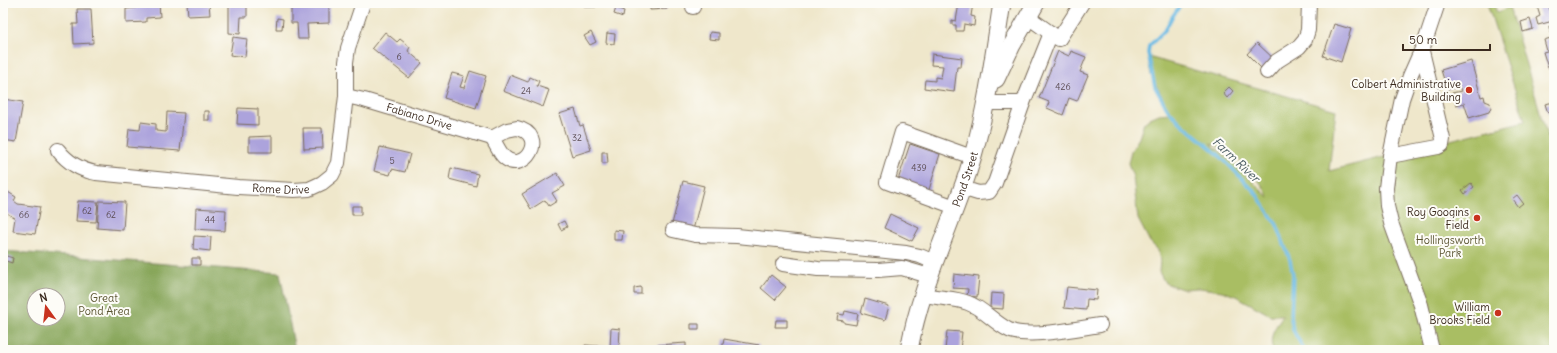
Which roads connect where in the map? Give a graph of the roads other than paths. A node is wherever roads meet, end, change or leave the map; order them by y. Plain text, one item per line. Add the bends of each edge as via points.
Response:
1 (363, 3) edge
2 (1002, 3) edge
3 (1082, 3) edge
4 (1309, 3) edge
5 (1438, 3) edge
6 (1032, 10) edge
7 (1051, 33) junction
8 (1422, 51) junction
9 (1266, 72) dead end
10 (346, 96) junction
11 (986, 103) junction
12 (1022, 103) junction
13 (492, 138) dead end
14 (58, 150) dead end
15 (1390, 156) junction
16 (972, 157) junction
17 (962, 188) junction
18 (955, 207) junction
19 (673, 230) dead end
20 (783, 264) dead end
21 (932, 269) junction
22 (923, 294) junction
23 (1100, 325) dead end
24 (909, 350) edge
25 (1432, 350) edge

1 - 10 street, Rome Drive via 348,48
2 - 11 main road, Pond Street
3 - 7 street via 1059,39
4 - 9 street via 1305,40
5 - 8 street
6 - 7 street
6 - 11 main road via 1006,58
7 - 12 street
8 - 15 street via 1403,95
8 - 15 street via 1443,139 1442,145
10 - 13 street, Fabiano Drive
10 - 14 street, Rome Drive via 336,169 322,183 302,190 238,187 96,173 75,166
11 - 12 street
11 - 16 main road, Pond Street
12 - 17 street via 995,184 989,192 978,193
15 - 25 street via 1386,188 1388,214 1420,301
16 - 17 main road, Pond Street
16 - 18 street via 902,132 887,182
17 - 18 main road, Pond Street
18 - 21 main road, Pond Street
19 - 21 street via 696,235 737,236 906,253 920,256
20 - 21 street via 818,269
21 - 22 main road, Pond Street
22 - 23 street via 971,304 1003,327 1019,334
22 - 24 main road, Pond Street

